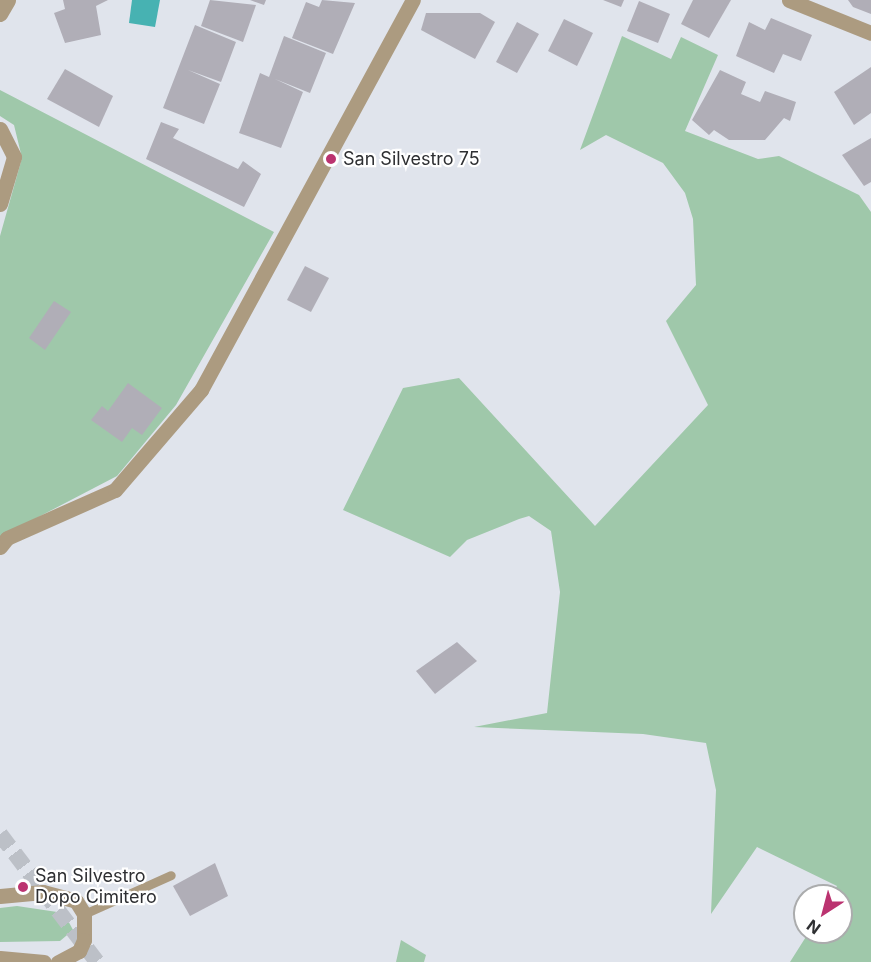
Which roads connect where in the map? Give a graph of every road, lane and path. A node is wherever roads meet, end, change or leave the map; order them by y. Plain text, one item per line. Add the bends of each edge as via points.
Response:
1 (8, 0) edge
2 (412, 0) edge
3 (789, 0) edge
4 (0, 14) edge
5 (871, 33) edge
6 (0, 129) edge
7 (0, 204) edge
8 (0, 548) edge
9 (171, 875) dead end
10 (0, 896) edge
11 (84, 914) junction
12 (0, 958) edge
13 (44, 962) edge
14 (57, 962) edge

1 - 4 street
2 - 8 street via 201,390 115,490 7,538
3 - 5 street
6 - 7 street via 14,157
9 - 11 lane
10 - 11 street via 58,894 76,900
11 - 14 street via 86,931 79,951
12 - 13 street

